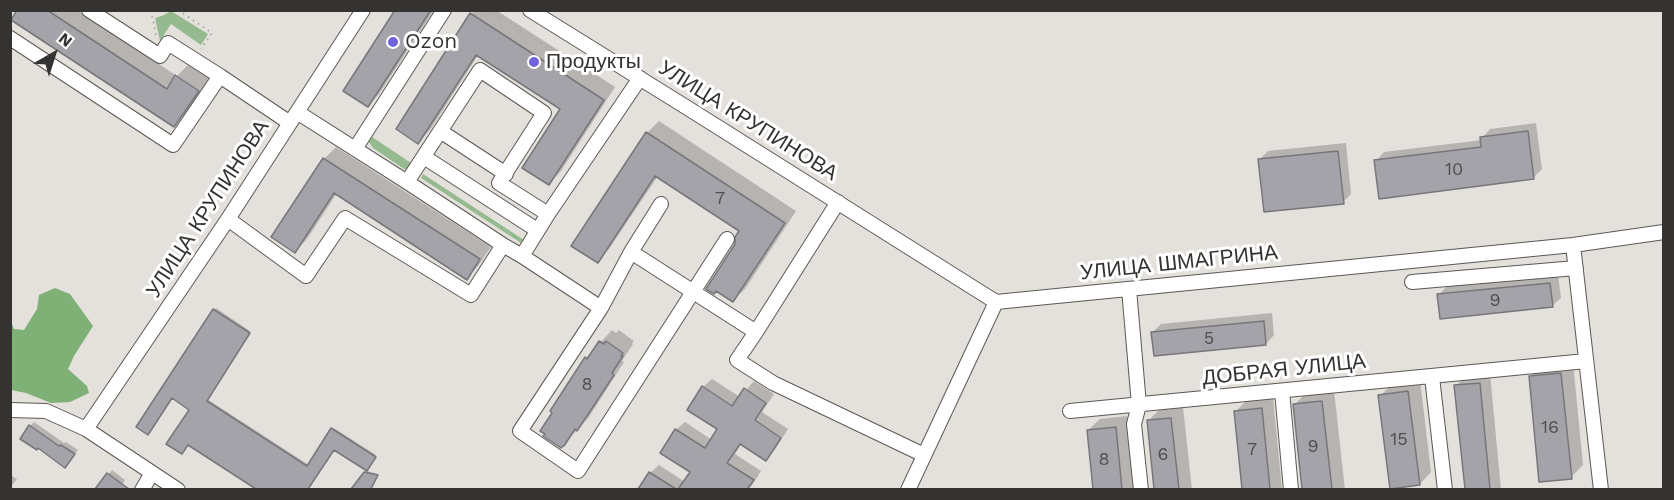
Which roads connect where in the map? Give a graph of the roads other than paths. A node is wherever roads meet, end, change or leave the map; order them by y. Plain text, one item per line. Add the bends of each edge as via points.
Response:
1 (89, 10) edge
2 (363, 10) edge
3 (444, 10) edge
4 (530, 10) edge
5 (10, 38) edge
6 (220, 76) junction
7 (640, 78) junction
8 (293, 118) junction
9 (440, 131) junction
10 (355, 149) junction
11 (423, 157) junction
12 (506, 174) junction
13 (407, 182) junction
14 (838, 202) junction
15 (661, 204) dead end
16 (548, 214) junction
17 (228, 219) junction
18 (537, 230) junction
19 (1664, 232) edge
20 (727, 239) dead end
21 (503, 245) junction
22 (1573, 245) junction
23 (631, 252) junction
24 (522, 256) junction
25 (1576, 268) junction
26 (1412, 282) dead end
27 (1129, 289) junction
28 (693, 291) junction
29 (996, 302) junction
30 (601, 308) junction
31 (756, 332) junction
32 (1586, 361) junction
33 (1432, 376) junction
34 (1282, 391) junction
35 (1139, 405) junction
36 (10, 410) edge
37 (1070, 411) dead end
38 (86, 429) junction
39 (924, 455) junction
40 (152, 473) junction
41 (142, 489) edge
42 (178, 489) edge
43 (908, 489) edge
44 (1141, 489) edge
45 (1291, 489) edge
46 (1445, 489) edge
47 (1601, 489) edge

1 - 6 street via 160,56 168,43
2 - 8 street, УЛИЦА КРУПИНОВА
3 - 10 street
4 - 7 street, УЛИЦА КРУПИНОВА
5 - 6 street via 173,145
6 - 8 street
7 - 14 street, УЛИЦА КРУПИНОВА
7 - 16 street
8 - 10 street
8 - 17 street, УЛИЦА КРУПИНОВА
9 - 11 street
9 - 12 street
9 - 12 street via 480,70 544,113
10 - 13 street
11 - 13 street
11 - 18 street
12 - 16 street via 499,183
13 - 21 street
14 - 29 street, УЛИЦА КРУПИНОВА
14 - 31 street
15 - 23 street
16 - 18 street
17 - 21 street via 306,276 345,218 471,295
17 - 38 street, УЛИЦА КРУПИНОВА
18 - 24 street
19 - 22 street, УЛИЦА ШМАГРИНА
20 - 28 street
21 - 24 street
22 - 25 street
22 - 27 street, УЛИЦА ШМАГРИНА
23 - 28 street
23 - 30 street
24 - 30 street
25 - 26 street
25 - 32 street
27 - 29 street, УЛИЦА ШМАГРИНА
27 - 35 street
28 - 30 street via 578,471 520,430
28 - 31 street
29 - 39 street
31 - 39 street via 737,360 773,383
32 - 33 street, ДОБРАЯ УЛИЦА
32 - 47 street
33 - 34 street, ДОБРАЯ УЛИЦА
33 - 46 street
34 - 35 street, ДОБРАЯ УЛИЦА
34 - 45 street
35 - 37 street, ДОБРАЯ УЛИЦА
35 - 44 street via 1134,424
36 - 38 street via 46,411
38 - 40 street
39 - 43 street
40 - 41 street
40 - 42 street

